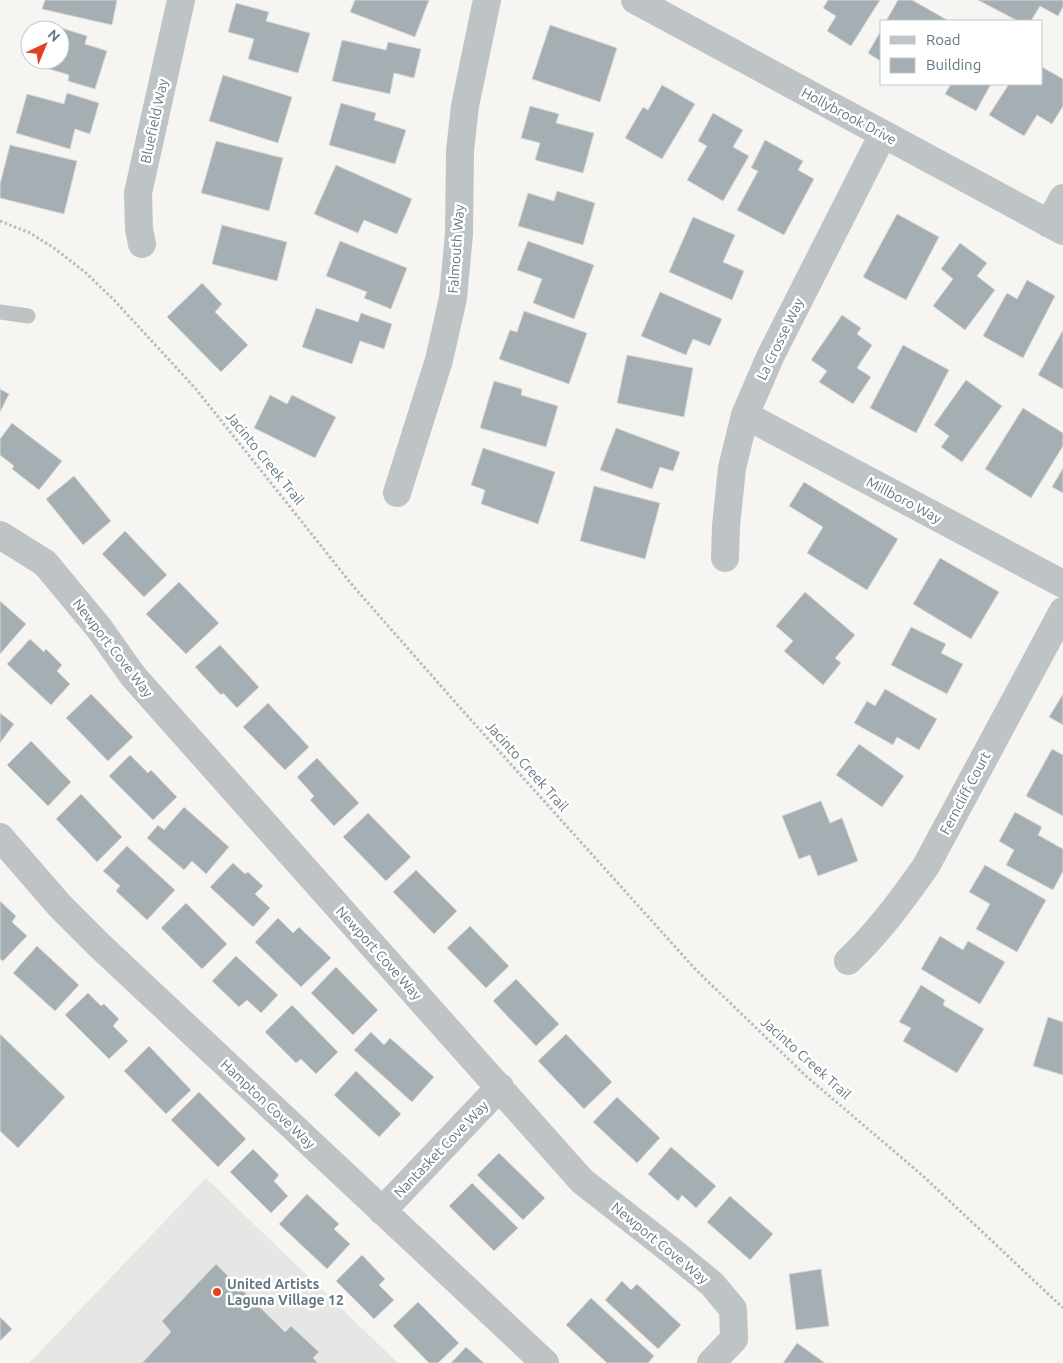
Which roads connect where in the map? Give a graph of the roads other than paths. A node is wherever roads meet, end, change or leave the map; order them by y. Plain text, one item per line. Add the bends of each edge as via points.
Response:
1 (181, 0) edge
2 (487, 0) edge
3 (635, 0) edge
4 (883, 134) junction
5 (1063, 198) edge
6 (1056, 228) edge
7 (142, 244) dead end
8 (0, 312) edge
9 (28, 316) dead end
10 (746, 415) junction
11 (397, 493) dead end
12 (0, 535) edge
13 (725, 558) dead end
14 (1063, 584) edge
15 (1063, 611) edge
16 (0, 838) edge
17 (848, 961) dead end
18 (500, 1087) junction
19 (382, 1211) junction
20 (545, 1363) edge
21 (711, 1363) edge

1 - 7 street, Bluefield Way via 138,193
2 - 11 street, Falmouth Way via 465,106 453,298 439,360
3 - 4 street, Hollybrook Drive
4 - 6 street, Hollybrook Drive
4 - 10 street, La Crosse Way via 770,357
5 - 6 street
8 - 9 lane
10 - 13 street, La Crosse Way via 732,468
10 - 14 street, Millboro Way
12 - 18 street, Newport Cove Way via 45,563 99,628 133,676
15 - 17 street, Ferncliff Court via 926,866 866,944
16 - 19 street, Hampton Cove Way via 60,906
18 - 19 street, Nantasket Cove Way
18 - 21 street, Newport Cove Way via 582,1180 712,1284 733,1309 734,1339
19 - 20 street, Hampton Cove Way

